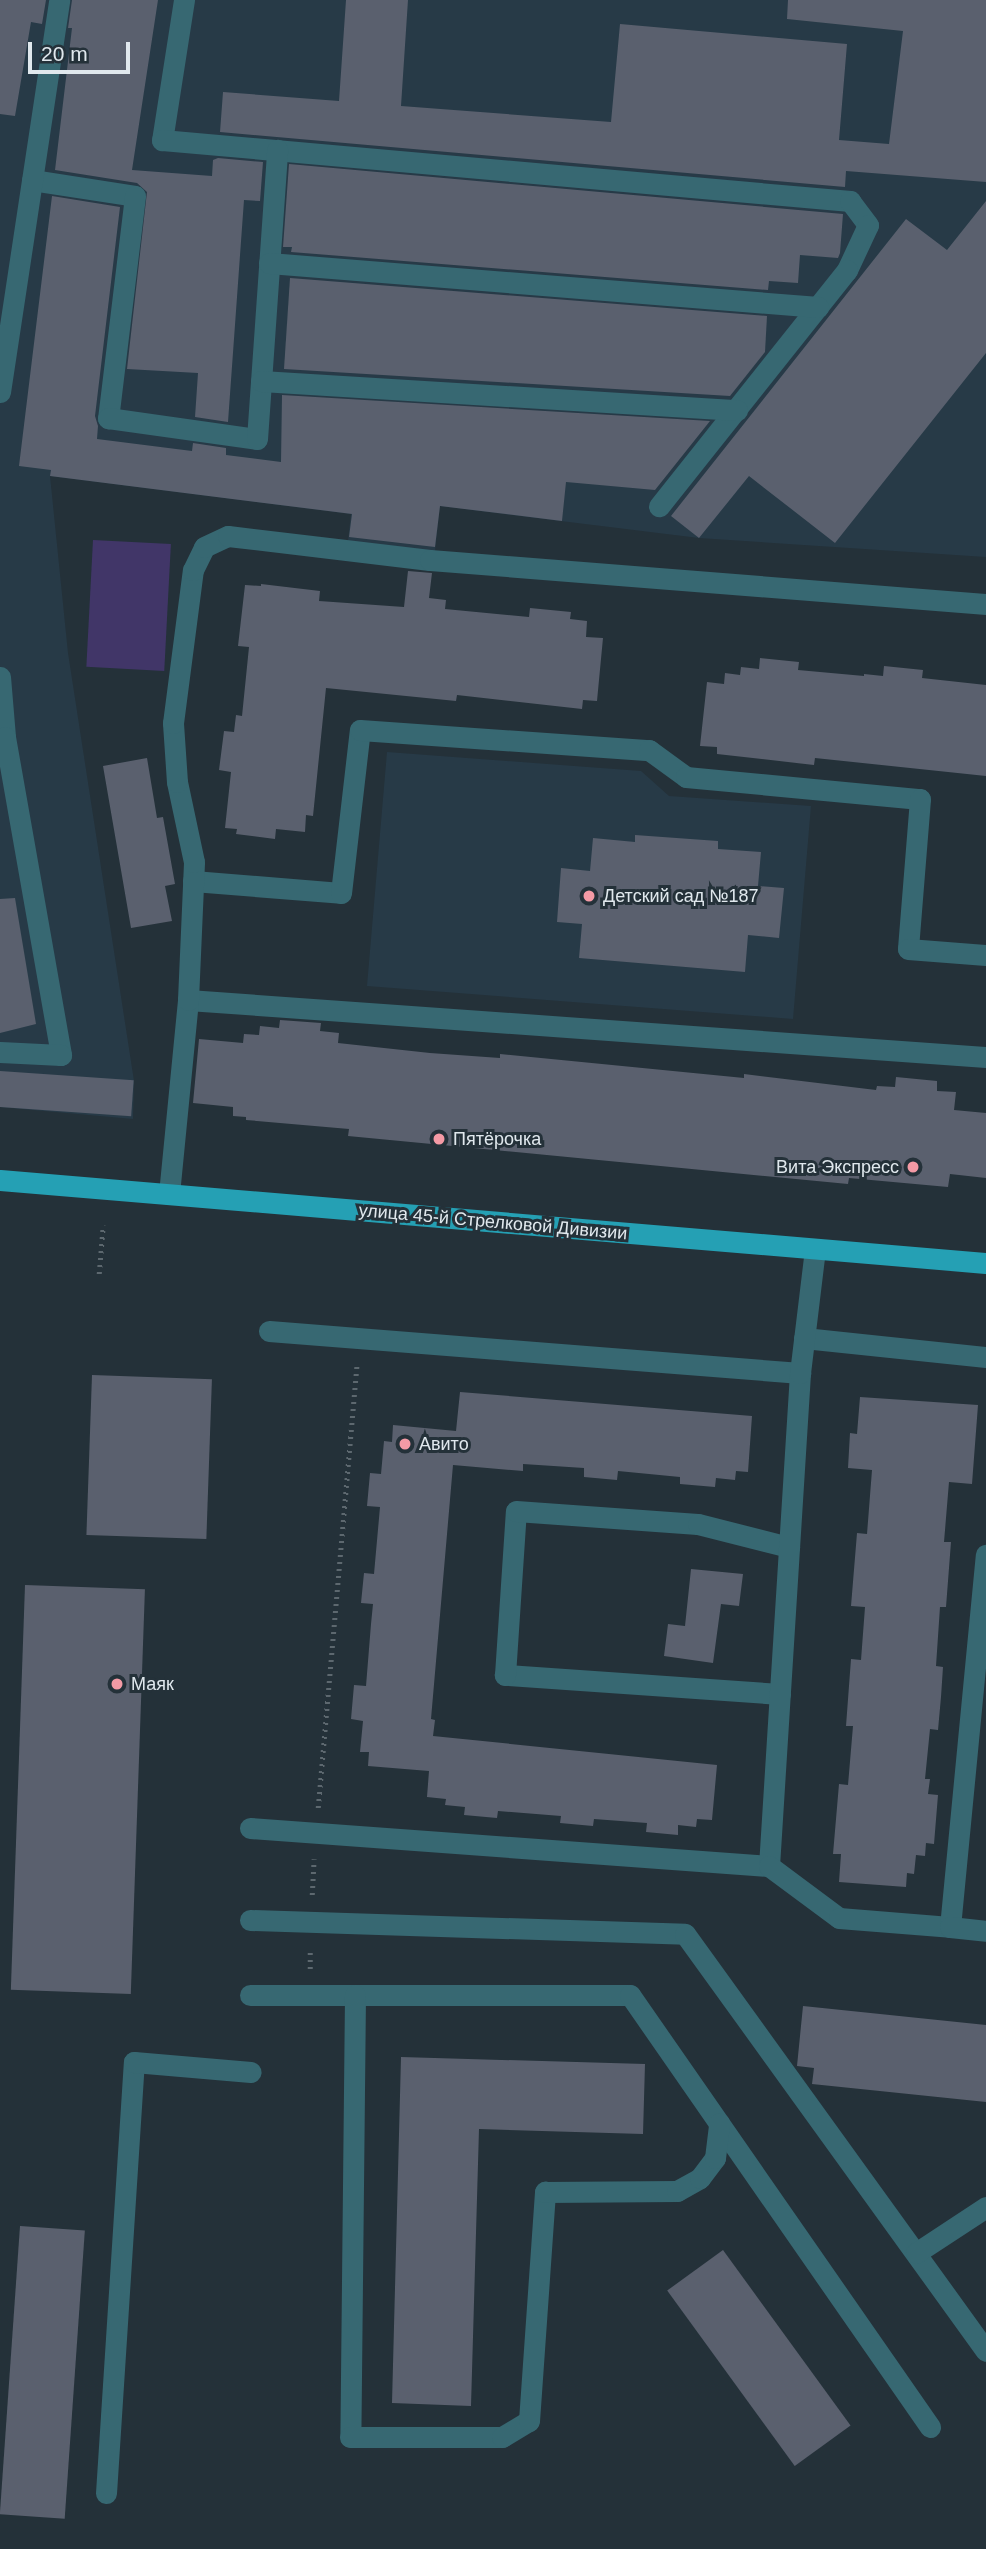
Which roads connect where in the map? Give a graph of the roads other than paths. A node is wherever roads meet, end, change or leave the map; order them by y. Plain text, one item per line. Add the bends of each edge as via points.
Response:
1 (60, 0) edge
2 (184, 0) edge
3 (277, 150) junction
4 (32, 180) junction
5 (269, 263) junction
6 (818, 307) junction
7 (261, 382) junction
8 (0, 392) edge
9 (737, 410) junction
10 (659, 506) dead end
11 (986, 604) edge
12 (0, 677) edge
13 (193, 881) junction
14 (986, 955) edge
15 (188, 1000) junction
16 (0, 1052) edge
17 (986, 1057) edge
18 (0, 1180) edge
19 (169, 1194) junction
20 (815, 1249) junction
21 (986, 1263) edge
22 (270, 1331) dead end
23 (804, 1338) junction
24 (986, 1357) edge
25 (800, 1373) junction
26 (789, 1547) junction
27 (986, 1555) edge
28 (780, 1694) junction
29 (250, 1828) dead end
30 (769, 1866) junction
31 (250, 1920) dead end
32 (950, 1927) junction
33 (986, 1931) edge
34 (250, 1995) dead end
35 (355, 1995) junction
36 (251, 2072) dead end
37 (719, 2123) junction
38 (986, 2207) edge
39 (916, 2253) junction
40 (986, 2351) edge
41 (930, 2427) dead end
42 (106, 2493) dead end

1 - 4 lane
2 - 3 lane via 162,140
3 - 5 lane
3 - 6 lane via 850,201 868,225 847,270
4 - 7 lane via 135,196 108,418 257,439
4 - 8 lane
5 - 6 lane
5 - 7 lane
6 - 9 lane
7 - 9 lane
9 - 10 lane
11 - 13 lane via 444,562 228,536 204,547 193,570 173,723
12 - 16 lane via 5,737 61,1055
13 - 14 lane via 341,893 360,730 649,750 686,777 920,799 908,949
13 - 15 lane
15 - 17 lane
15 - 19 lane
18 - 19 main road, улица 45-й Стрелковой Дивизии
19 - 20 main road, улица 45-й Стрелковой Дивизии
20 - 21 main road, улица 45-й Стрелковой Дивизии
20 - 23 lane
22 - 25 lane
23 - 24 lane
23 - 25 lane
25 - 26 lane
26 - 28 lane
26 - 28 lane via 698,1524 516,1511 505,1675
27 - 32 lane
28 - 30 lane
29 - 30 lane
30 - 32 lane via 839,1917
31 - 39 lane via 685,1934
32 - 33 lane
34 - 35 lane
35 - 37 lane via 630,1995
35 - 37 lane via 350,2437 502,2437 529,2421 545,2192 677,2192 700,2178 715,2158
36 - 42 lane via 134,2062
37 - 41 lane
38 - 39 lane
39 - 40 lane

